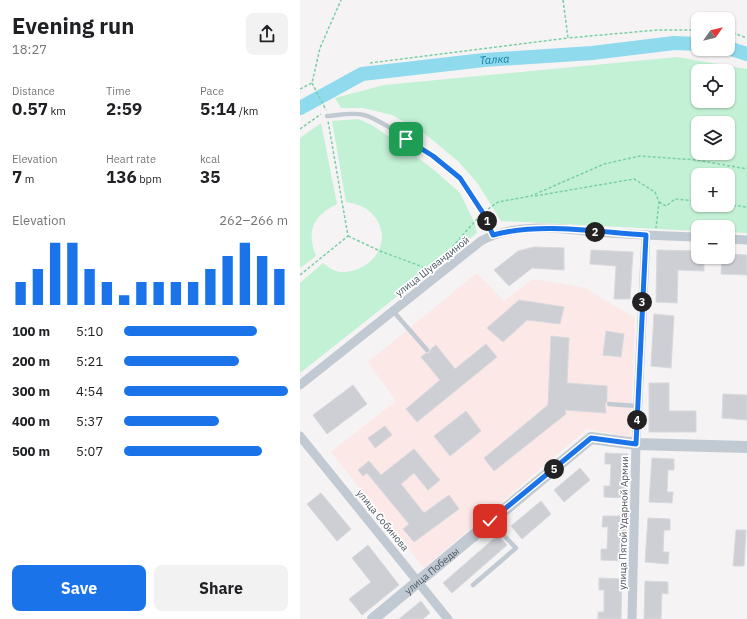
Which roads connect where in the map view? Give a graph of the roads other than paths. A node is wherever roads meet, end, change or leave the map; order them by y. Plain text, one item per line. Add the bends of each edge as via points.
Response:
1 (327, 114) road end
2 (493, 235) junction
3 (646, 235) junction
4 (691, 237) edge
5 (735, 239) edge
6 (747, 240) edge
7 (393, 311) junction
8 (427, 350) dead end
9 (300, 385) edge
10 (609, 404) dead end
11 (637, 406) junction
12 (300, 436) edge
13 (636, 444) junction
14 (747, 447) edge
15 (490, 521) junction
16 (418, 581) junction
17 (473, 585) dead end
18 (373, 619) edge
19 (448, 619) edge
20 (632, 619) edge

1 - 2 lane via 365,115 379,121 433,156 460,178 483,213
2 - 3 street, улица Шувандиной via 510,230 547,228
2 - 7 street, улица Шувандиной
3 - 4 street, улица Шувандиной
3 - 11 street, улица Пятой Ударной Армии
5 - 6 street
7 - 8 lane
7 - 9 street, улица Шувандиной
10 - 11 lane
11 - 13 street, улица Пятой Ударной Армии
12 - 16 street, улица Собинова
13 - 14 street, улица Победы
13 - 15 street, улица Победы via 591,438
13 - 20 street, улица Пятой Ударной Армии
15 - 16 street, улица Победы
15 - 17 lane via 516,548
16 - 18 street, улица Победы
16 - 19 street, улица Собинова

